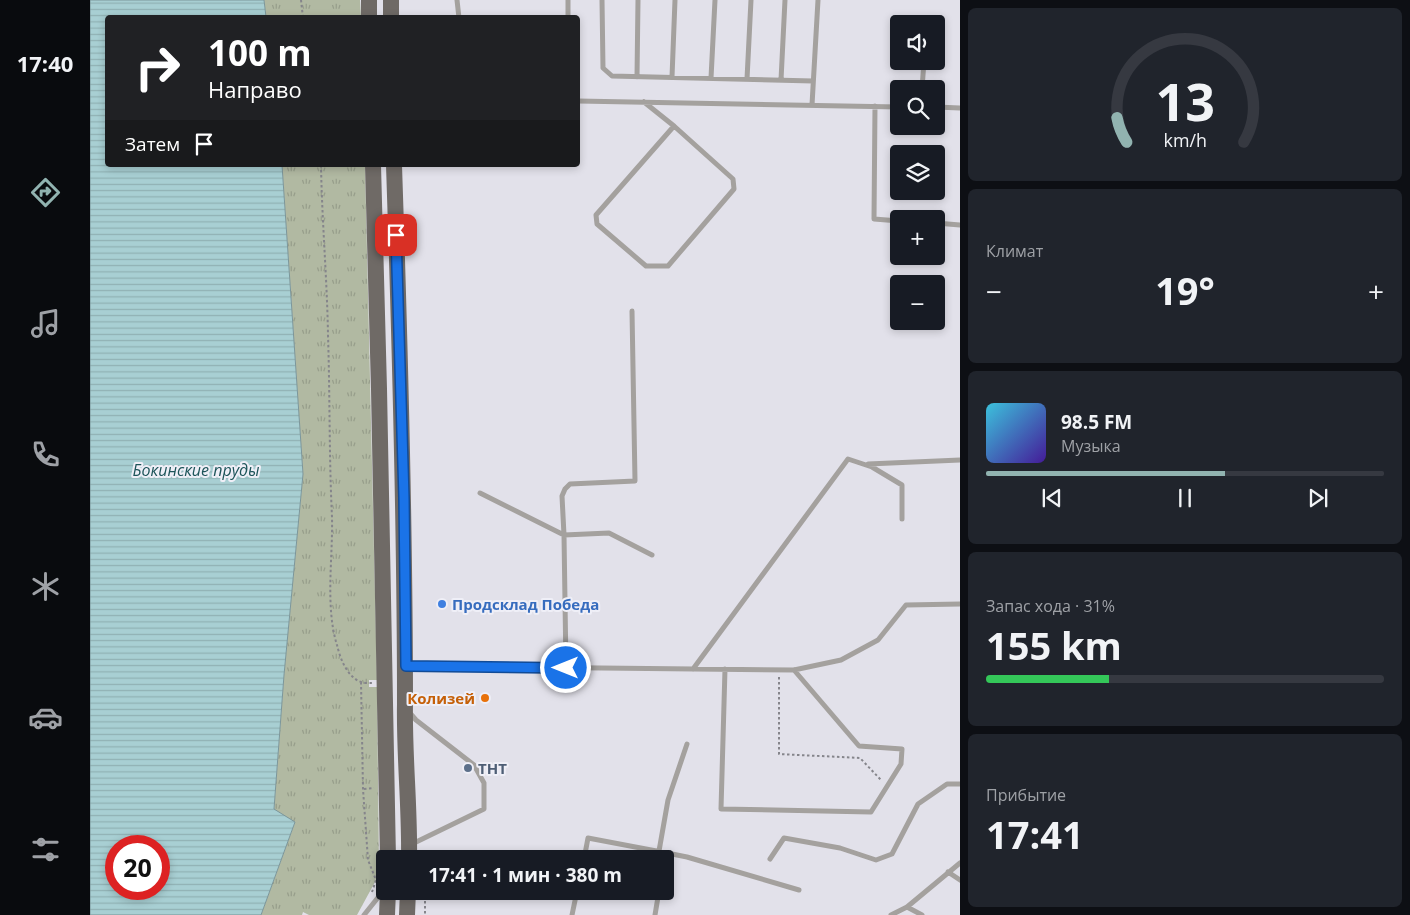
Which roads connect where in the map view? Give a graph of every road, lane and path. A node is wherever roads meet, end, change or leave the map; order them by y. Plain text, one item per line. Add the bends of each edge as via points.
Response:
1 (301, 0) edge
2 (369, 0) edge
3 (391, 0) edge
4 (457, 0) edge
5 (568, 0) edge
6 (602, 0) edge
7 (638, 0) edge
8 (675, 0) edge
9 (715, 0) edge
10 (751, 0) edge
11 (785, 0) edge
12 (818, 0) edge
13 (303, 15) edge
14 (369, 15) edge
15 (391, 15) edge
16 (459, 15) edge
17 (568, 15) edge
18 (637, 77) junction
19 (672, 78) junction
20 (711, 78) junction
21 (747, 79) junction
22 (781, 80) junction
23 (813, 81) junction
24 (580, 101) edge
25 (644, 102) junction
26 (812, 105) junction
27 (875, 106) junction
28 (890, 107) edge
29 (945, 107) edge
30 (960, 108) edge
31 (674, 126) junction
32 (321, 167) edge
33 (373, 167) edge
34 (394, 167) edge
35 (890, 220) edge
36 (945, 223) edge
37 (960, 224) edge
38 (632, 311) dead end
39 (960, 460) edge
40 (864, 464) junction
41 (480, 493) dead end
42 (902, 519) dead end
43 (564, 535) junction
44 (652, 555) dead end
45 (960, 604) edge
46 (406, 666) junction
47 (566, 668) junction
48 (693, 669) junction
49 (725, 670) junction
50 (779, 670) junction
51 (794, 670) junction
52 (361, 682) junction
53 (385, 684) junction
54 (405, 706) junction
55 (687, 744) dead end
56 (960, 784) edge
57 (887, 786) junction
58 (388, 850) edge
59 (409, 850) edge
60 (412, 850) edge
61 (586, 850) edge
62 (654, 850) edge
63 (659, 850) edge
64 (674, 854) edge
65 (770, 859) dead end
66 (960, 863) edge
67 (948, 872) junction
68 (960, 880) edge
69 (799, 890) dead end
70 (376, 900) edge
71 (388, 900) edge
72 (408, 900) edge
73 (425, 900) edge
74 (575, 900) edge
75 (658, 900) edge
76 (907, 907) junction
77 (364, 914) edge
78 (387, 915) edge
79 (407, 915) edge
80 (425, 915) edge
81 (572, 915) edge
82 (655, 915) edge
83 (891, 915) edge
84 (922, 915) edge

1 - 13 path
2 - 14 main road
3 - 15 main road
4 - 16 lane
5 - 17 lane
6 - 18 lane via 603,68 612,76
7 - 18 lane
8 - 19 lane
9 - 20 lane
10 - 21 lane
11 - 22 lane
12 - 23 lane
18 - 19 lane
19 - 20 lane
20 - 21 lane
21 - 22 lane
22 - 23 lane
23 - 26 lane
24 - 25 lane
25 - 26 lane
25 - 31 lane
26 - 27 lane
27 - 28 lane
27 - 35 lane via 874,219
29 - 30 lane
31 - 31 lane via 596,215 596,224 646,266 668,266 734,189 733,179
32 - 52 path via 329,365 332,625 343,662 350,674
33 - 53 main road
34 - 46 main road
36 - 37 lane
38 - 43 lane via 635,481 570,484 562,496
39 - 40 lane
40 - 42 lane via 902,485
40 - 48 lane via 848,459
41 - 43 lane
43 - 44 lane via 609,534
43 - 47 lane
45 - 51 lane via 906,605 878,640 841,660
46 - 47 lane
46 - 54 main road
47 - 48 lane
48 - 49 lane
49 - 50 lane
49 - 57 lane via 722,808 872,812
50 - 51 lane
50 - 57 path via 779,754 860,758
51 - 57 lane via 859,746 902,749 901,764
52 - 53 path
52 - 77 path via 368,860 376,880
53 - 58 main road
54 - 59 main road
54 - 60 lane via 416,720 474,764 484,784 484,809
55 - 63 lane via 668,800
56 - 65 lane via 947,784 918,804 892,854 876,860 840,848 784,838
61 - 62 lane via 588,838
64 - 69 lane
66 - 67 lane
67 - 68 lane
67 - 76 lane
70 - 77 lane
71 - 78 main road
72 - 79 main road
73 - 80 path
74 - 81 lane
75 - 82 lane
76 - 83 lane
76 - 84 lane

